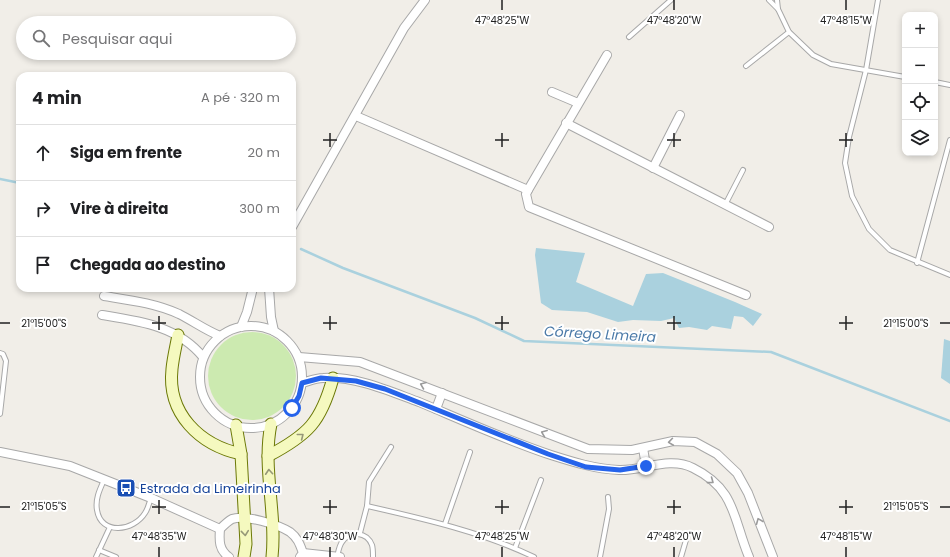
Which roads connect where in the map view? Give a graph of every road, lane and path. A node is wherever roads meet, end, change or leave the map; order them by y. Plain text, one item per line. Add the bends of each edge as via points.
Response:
1 (425, 0) edge
2 (671, 0) edge
3 (769, 0) edge
4 (777, 0) edge
5 (878, 0) edge
6 (778, 9) junction
7 (789, 32) junction
8 (629, 37) dead end
9 (607, 54) dead end
10 (746, 66) dead end
11 (866, 70) junction
12 (902, 76) edge
13 (938, 83) edge
14 (950, 85) edge
15 (552, 92) dead end
16 (578, 103) junction
17 (680, 115) dead end
18 (356, 116) junction
19 (566, 123) junction
20 (950, 140) edge
21 (653, 168) junction
22 (743, 170) dead end
23 (528, 190) junction
24 (725, 206) junction
25 (296, 220) edge
26 (769, 227) dead end
27 (917, 263) junction
28 (950, 276) edge
29 (252, 292) edge
30 (269, 292) edge
31 (746, 295) dead end
32 (104, 296) dead end
33 (102, 315) dead end
34 (241, 327) junction
35 (274, 331) junction
36 (178, 335) junction
37 (220, 336) junction
38 (0, 353) edge
39 (203, 357) junction
40 (299, 357) junction
41 (333, 378) junction
42 (302, 383) junction
43 (442, 393) junction
44 (436, 409) junction
45 (0, 414) edge
46 (271, 424) junction
47 (236, 425) junction
48 (391, 447) dead end
49 (643, 448) junction
50 (0, 452) edge
51 (470, 452) dead end
52 (241, 454) junction
53 (268, 456) junction
54 (646, 466) junction
55 (104, 480) junction
56 (541, 480) dead end
57 (608, 497) dead end
58 (150, 498) junction
59 (368, 506) junction
60 (244, 517) junction
61 (445, 524) junction
62 (273, 525) junction
63 (110, 527) junction
64 (220, 529) junction
65 (360, 533) junction
66 (686, 540) dead end
67 (515, 548) junction
68 (99, 550) junction
69 (301, 555) edge
70 (96, 557) edge
71 (116, 557) edge
72 (229, 557) edge
73 (244, 557) edge
74 (272, 557) edge
75 (337, 557) edge
76 (340, 557) edge
77 (373, 557) edge
78 (534, 557) edge
79 (600, 557) edge
80 (681, 557) edge
81 (749, 557) edge
82 (774, 557) edge

1 - 18 street via 404,28
2 - 8 lane
3 - 6 lane
4 - 6 lane
5 - 11 lane
6 - 7 lane
7 - 10 lane
7 - 11 lane via 813,55 831,64
9 - 16 street
11 - 12 lane
11 - 27 lane via 845,163 852,196 869,230 890,250
13 - 14 lane
15 - 16 street
16 - 19 street
17 - 21 street
18 - 23 street
18 - 25 street
19 - 21 street
19 - 23 street
20 - 27 lane
21 - 24 street
22 - 24 lane
23 - 31 street via 526,194 529,207
24 - 26 street
27 - 28 lane
29 - 34 street
30 - 35 street
32 - 37 street via 152,304 179,314
33 - 36 street via 148,322
34 - 35 street via 258,326
34 - 37 street via 231,329
35 - 40 street via 283,336
36 - 39 street via 196,347
36 - 52 street via 172,369 173,394 184,420 202,438 227,451
37 - 39 street via 210,345
38 - 45 lane via 6,362
39 - 47 street via 200,370 203,396 210,408 220,417
40 - 42 street
43 -> 40 street via 360,362
41 - 42 street
41 - 44 street via 385,389
53 -> 41 street via 305,434 320,415
42 - 46 street via 299,396 292,408
43 - 44 street
49 -> 43 street via 588,449
44 - 54 street via 586,467 620,470
46 - 47 street via 258,428
46 - 53 street
47 - 52 street
48 - 59 lane via 370,482
49 - 54 street
82 -> 49 street via 748,493 737,473 718,454 695,442 673,441
50 - 55 street via 70,466
51 - 61 lane
52 - 60 street
62 -> 53 street
54 -> 81 street via 671,464 692,468 715,482 730,500
55 - 58 street
55 - 63 lane via 97,496 97,511 103,522
56 - 67 lane
57 - 79 lane via 609,509
58 - 63 lane via 145,513 135,524 121,529
58 - 64 street
59 - 61 lane
59 - 65 lane
60 - 62 street
60 - 64 street via 232,519
60 -> 73 street
61 - 67 lane
62 - 69 street via 291,533 300,542
62 - 74 street
63 - 68 lane
64 - 72 street via 219,541 223,553
65 - 75 lane via 350,535 342,542
65 - 77 lane via 368,537
66 - 80 lane
67 - 78 lane
68 - 70 lane
68 - 71 lane
69 - 75 street
75 - 76 street

